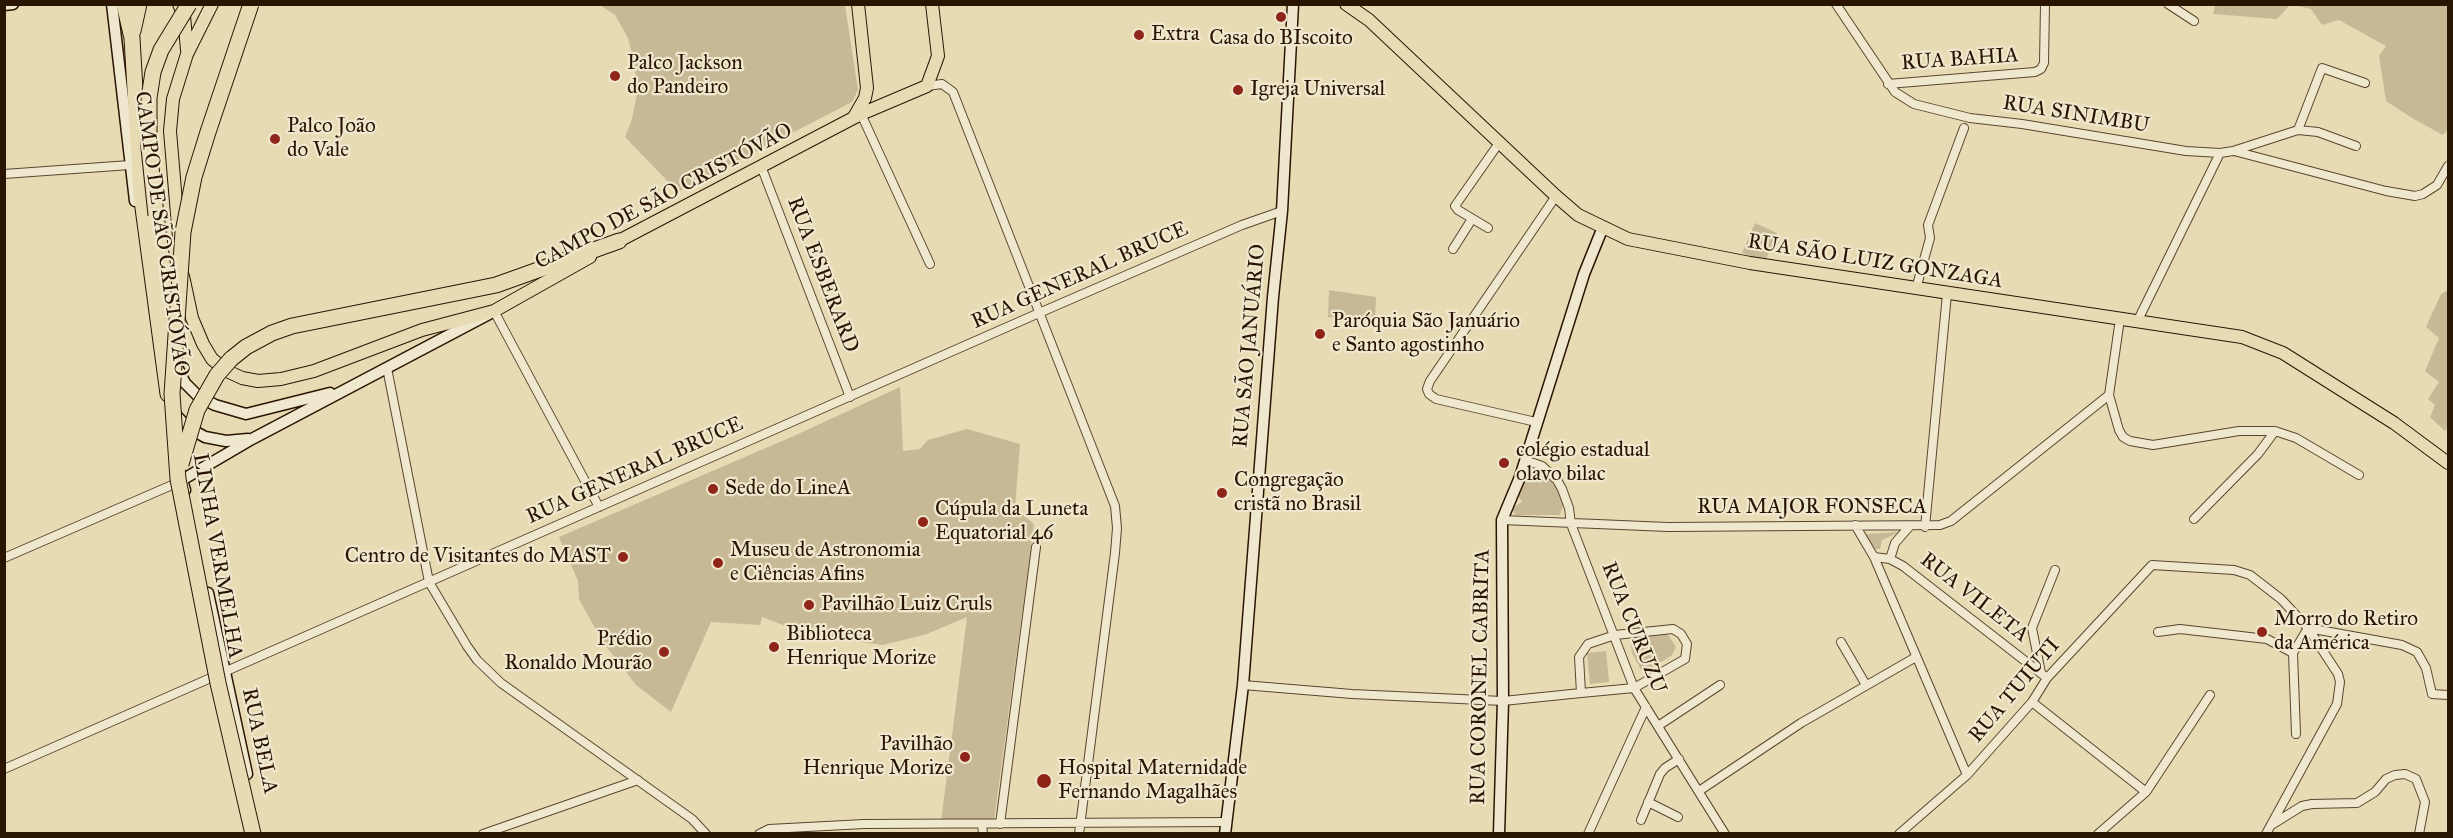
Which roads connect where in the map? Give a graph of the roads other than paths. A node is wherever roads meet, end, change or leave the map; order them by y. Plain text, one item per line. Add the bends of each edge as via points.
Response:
1 (13, 4) edge
2 (112, 4) edge
3 (124, 4) edge
4 (138, 4) edge
5 (179, 4) edge
6 (189, 4) edge
7 (212, 4) edge
8 (249, 4) edge
9 (858, 4) edge
10 (932, 4) edge
11 (1293, 4) edge
12 (1346, 4) edge
13 (1836, 4) edge
14 (2045, 4) edge
15 (2168, 4) edge
16 (4, 5) edge
17 (1355, 8) edge
18 (2194, 21) dead end
19 (132, 38) junction
20 (187, 54) junction
21 (2365, 83) dead end
22 (1888, 84) junction
23 (927, 86) junction
24 (857, 116) junction
25 (1964, 128) dead end
26 (2298, 130) junction
27 (1499, 143) junction
28 (2356, 146) dead end
29 (2233, 151) junction
30 (2220, 153) junction
31 (130, 165) junction
32 (761, 166) junction
33 (2448, 166) edge
34 (4, 174) edge
35 (1556, 196) junction
36 (1282, 211) junction
37 (1472, 219) junction
38 (1603, 227) junction
39 (1488, 228) dead end
40 (619, 241) junction
41 (1453, 249) dead end
42 (930, 264) dead end
43 (1916, 289) junction
44 (1947, 294) junction
45 (494, 312) junction
46 (1039, 313) junction
47 (2120, 319) junction
48 (2137, 322) junction
49 (176, 365) joint
50 (387, 368) junction
51 (349, 388) junction
52 (168, 394) junction
53 (2109, 395) junction
54 (850, 397) junction
55 (1536, 422) junction
56 (2275, 431) junction
57 (252, 439) junction
58 (1525, 460) junction
59 (2448, 463) edge
60 (2359, 475) dead end
61 (180, 479) junction
62 (598, 507) junction
63 (2194, 519) dead end
64 (1503, 520) junction
65 (1571, 524) junction
66 (1855, 525) junction
67 (1910, 527) junction
68 (1925, 527) junction
69 (1036, 547) dead end
70 (1874, 557) junction
71 (4, 558) edge
72 (1890, 559) junction
73 (2055, 570) dead end
74 (429, 582) junction
75 (2308, 628) junction
76 (2157, 633) dead end
77 (1615, 634) junction
78 (1841, 642) dead end
79 (2293, 652) junction
80 (1916, 657) junction
81 (225, 672) junction
82 (2044, 675) junction
83 (1244, 684) junction
84 (1720, 685) dead end
85 (1866, 685) junction
86 (1634, 688) junction
87 (1581, 693) junction
88 (2210, 695) dead end
89 (2448, 695) edge
90 (1503, 700) junction
91 (2032, 702) junction
92 (1646, 707) junction
93 (1658, 726) junction
94 (2296, 734) dead end
95 (1679, 759) junction
96 (4, 769) edge
97 (1967, 775) junction
98 (638, 780) junction
99 (1699, 791) junction
100 (2146, 792) junction
101 (1648, 802) junction
102 (1678, 817) dead end
103 (1641, 820) dead end
104 (1080, 822) junction
105 (1226, 822) junction
106 (982, 824) junction
107 (1000, 824) junction
108 (2271, 825) junction
109 (248, 834) edge
110 (253, 834) edge
111 (259, 834) edge
112 (483, 834) edge
113 (706, 834) edge
114 (759, 834) edge
115 (982, 834) edge
116 (1079, 834) edge
117 (1225, 834) edge
118 (1498, 834) edge
119 (1588, 834) edge
120 (1725, 834) edge
121 (1899, 834) edge
122 (2098, 834) edge
123 (2266, 834) edge
124 (2419, 834) edge

1 - 16 street
2 - 31 street, CAMPO DE SÃO CRISTÓVÃO
3 - 19 highway
4 - 19 highway
5 - 20 main road via 184,16
6 - 49 highway, bridge via 161,50 149,98 149,148
7 - 20 main road, CAMPO DE SÃO CRISTÓVÃO
8 - 52 highway, LINHA VERMELHA, bridge via 201,141 179,231
8 - 61 highway, LINHA VERMELHA, bridge via 207,132 183,232 172,394
9 - 24 main road via 867,88
10 - 23 main road via 938,56
11 - 36 street, RUA SÃO JANUÁRIO
12 - 17 main road, RUA SÃO LUIZ GONZAGA
13 - 22 street, RUA SINIMBU
14 - 22 street, RUA BAHIA via 2041,69
15 - 18 street
17 - 27 main road, RUA SÃO LUIZ GONZAGA
19 - 52 highway via 141,193
20 - 45 main road, CAMPO DE SÃO CRISTÓVÃO via 173,99 170,130 181,268 192,318 212,359 242,378 282,380 422,330
21 - 26 street via 2322,68
22 - 30 street, RUA SINIMBU via 1914,104 1970,118
23 - 24 main road, CAMPO DE SÃO CRISTÓVÃO
23 - 46 street via 942,84 953,92
24 - 32 main road, CAMPO DE SÃO CRISTÓVÃO
24 - 42 street
25 - 43 street via 1928,225 1930,238
26 - 28 street, RUA SINIMBU via 2318,132
26 - 29 street, RUA SINIMBU
27 - 35 main road, RUA SÃO LUIZ GONZAGA
27 - 37 street via 1455,206
29 - 30 street, RUA SINIMBU
29 - 33 street via 2415,196 2437,185
30 - 48 street
31 - 34 street
31 - 57 street, CAMPO DE SÃO CRISTÓVÃO via 165,397 176,416 205,437 226,441
32 - 40 main road, CAMPO DE SÃO CRISTÓVÃO
32 - 54 street, RUA ESBERARD
35 - 38 main road, RUA SÃO LUIZ GONZAGA via 1578,215
35 - 55 street via 1427,389 1436,399
36 - 46 street, RUA GENERAL BRUCE
36 - 83 street, RUA SÃO JANUÁRIO
37 - 39 street
37 - 41 street
38 - 43 main road, RUA SÃO LUIZ GONZAGA via 1635,241 1683,251
38 - 55 street
40 - 45 main road, CAMPO DE SÃO CRISTÓVÃO
40 - 61 highway, bridge via 496,285 292,326 246,347 231,359 207,391 187,440
43 - 44 main road, RUA SÃO LUIZ GONZAGA
44 - 47 main road, RUA SÃO LUIZ GONZAGA
44 - 68 street
45 - 50 street, CAMPO DE SÃO CRISTÓVÃO
45 - 62 street
46 - 54 street, RUA GENERAL BRUCE
46 - 104 street via 1112,497 1117,528
47 - 48 main road, RUA SÃO LUIZ GONZAGA
47 - 53 street
48 - 59 main road, RUA SÃO LUIZ GONZAGA via 2242,337 2283,353 2394,423
49 - 51 street, CAMPO DE SÃO CRISTÓVÃO via 185,383 198,396 246,414
50 - 51 street, CAMPO DE SÃO CRISTÓVÃO
50 - 74 street
51 - 57 street, CAMPO DE SÃO CRISTÓVÃO
52 - 109 highway, LINHA VERMELHA, bridge via 173,480
53 - 56 street via 2119,430 2130,441 2153,445 2239,431
53 - 68 street, RUA MAJOR FONSECA via 1951,521
54 - 62 street, RUA GENERAL BRUCE
55 - 58 street
56 - 60 street via 2296,438
56 - 63 street via 2258,454
57 - 61 street
58 - 64 street
58 - 65 street, RUA CURUZU via 1542,466 1557,480 1567,499
61 - 71 street
61 - 81 street, RUA BELA
61 - 110 highway, LINHA VERMELHA, bridge via 218,683
62 - 74 street, RUA GENERAL BRUCE
64 - 65 street, RUA MAJOR FONSECA
64 - 90 street, RUA CORONEL CABRITA
65 - 66 street, RUA MAJOR FONSECA
65 - 77 street, RUA CURUZU
66 - 67 street, RUA MAJOR FONSECA
66 - 70 street
67 - 68 street, RUA MAJOR FONSECA
67 - 72 street via 1895,543
69 - 107 street
70 - 72 street, RUA VILETA
70 - 80 street
72 - 82 street, RUA VILETA
73 - 82 street via 2032,628
74 - 81 street, RUA GENERAL BRUCE
74 - 98 street via 467,646 487,670
75 - 79 street
75 - 82 street, RUA TUIUTI via 2281,599 2250,575 2234,570 2152,565
75 - 89 street via 2402,645 2417,652 2427,668 2432,694
75 - 108 street via 2338,674 2337,704
76 - 79 street via 2181,630 2267,639
77 - 86 street, RUA CURUZU
77 - 86 street via 1673,629 1688,644 1685,659
77 - 87 street via 1588,644 1581,652
78 - 85 street
79 - 94 street
80 - 85 street
80 - 97 street
81 - 96 street, RUA GENERAL BRUCE
81 - 111 street, RUA BELA
82 - 91 street, RUA TUIUTI
83 - 90 street via 1352,694
83 - 105 street, RUA SÃO JANUÁRIO
84 - 93 street
85 - 99 street
86 - 87 street
86 - 92 street, RUA CURUZU
87 - 90 street
88 - 100 street
90 - 118 street, RUA CORONEL CABRITA
91 - 97 street, RUA TUIUTI
91 - 100 street
92 - 93 street, RUA CURUZU
92 - 119 street
93 - 95 street, RUA CURUZU
95 - 99 street, RUA CURUZU
95 - 101 street via 1660,774
97 - 121 street, RUA TUIUTI
98 - 112 street
98 - 113 street via 692,819
99 - 120 street, RUA CURUZU
100 - 122 street
101 - 102 street
101 - 103 street
104 - 105 street
104 - 107 street
104 - 116 street
105 - 117 street, RUA SÃO JANUÁRIO
106 - 107 street
106 - 114 street via 769,828
106 - 115 street
108 - 123 street
108 - 124 street via 2302,806 2357,803 2375,792 2386,779 2404,774 2416,779 2426,802

